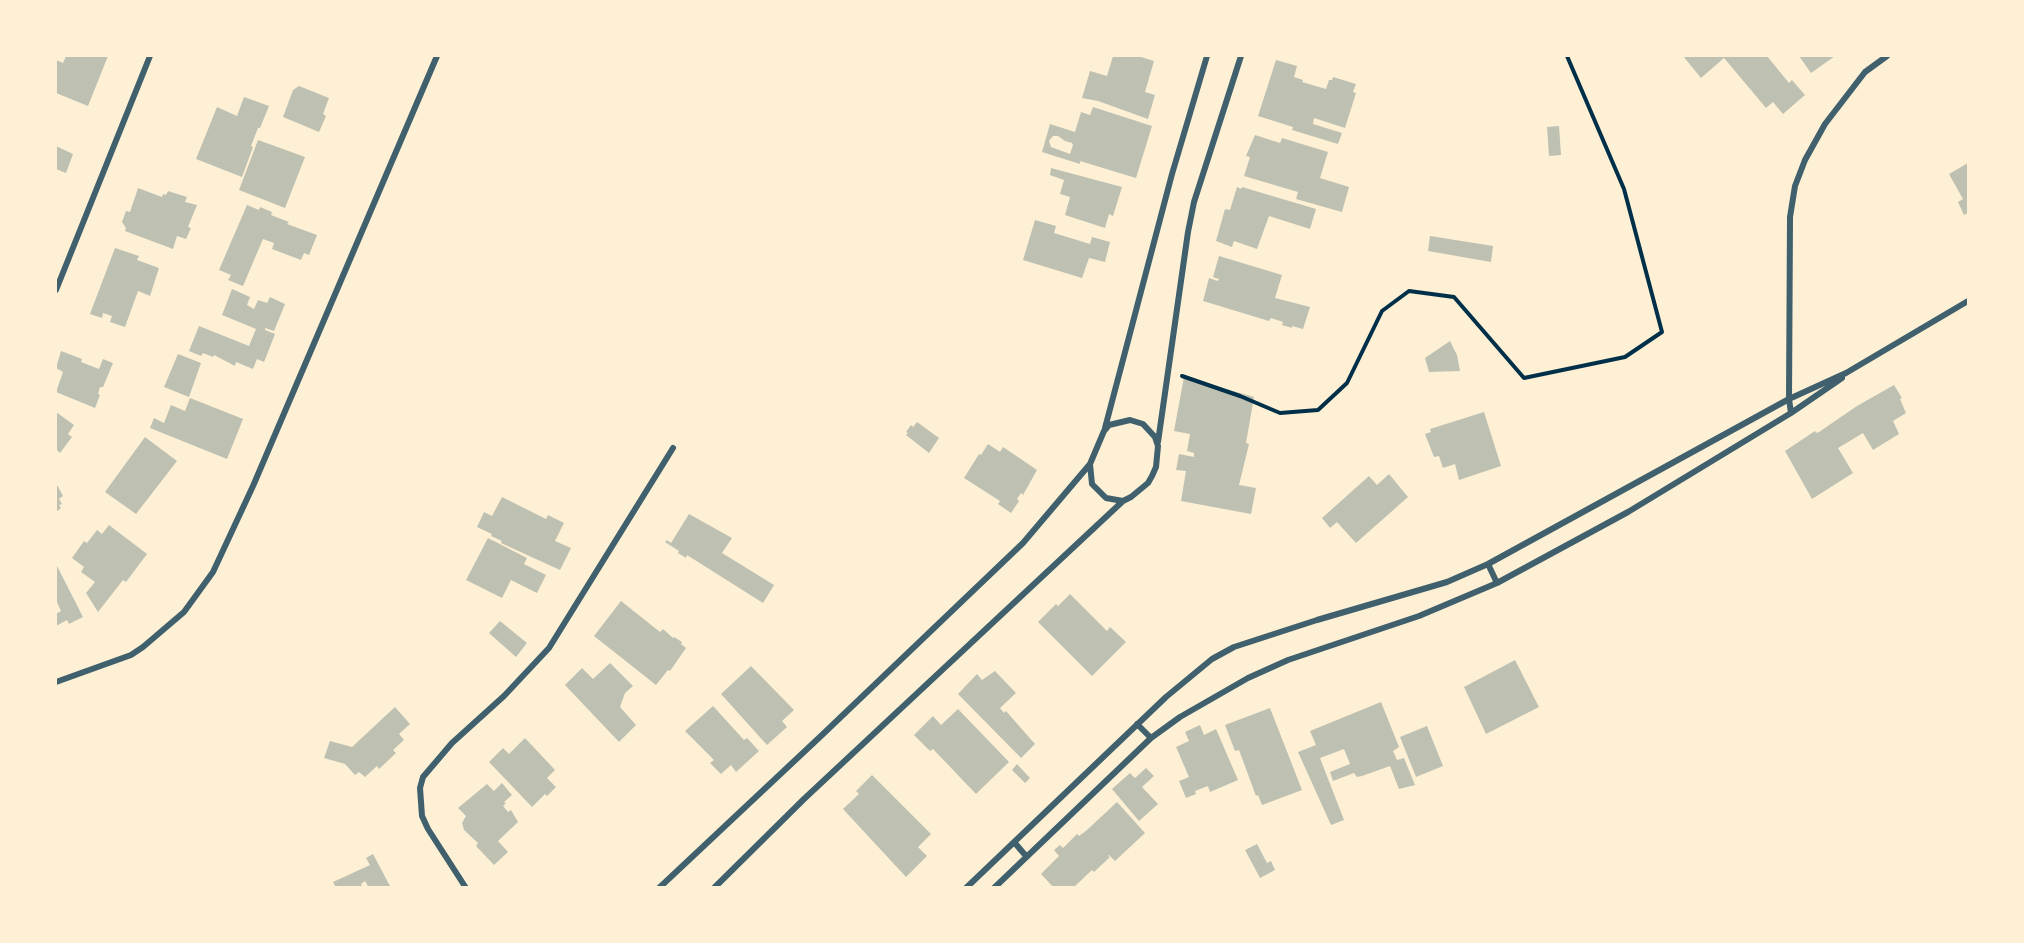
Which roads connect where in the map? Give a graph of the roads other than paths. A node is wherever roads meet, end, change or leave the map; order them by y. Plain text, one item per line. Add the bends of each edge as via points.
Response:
1 (150, 56) edge
2 (437, 56) edge
3 (1207, 56) edge
4 (1241, 56) edge
5 (1887, 56) edge
6 (56, 290) edge
7 (1968, 301) edge
8 (1846, 373) junction
9 (1789, 399) junction
10 (1791, 413) junction
11 (1104, 431) junction
12 (1158, 446) junction
13 (673, 448) dead end
14 (1090, 464) junction
15 (1123, 501) junction
16 (1488, 564) junction
17 (1497, 583) junction
18 (56, 682) edge
19 (1137, 724) junction
20 (1151, 738) junction
21 (1014, 842) junction
22 (1026, 856) junction
23 (466, 888) edge
24 (659, 888) edge
25 (714, 888) edge
26 (966, 888) edge
27 (994, 888) edge

1 - 6 street
2 - 18 street via 213,572 184,612 131,655
3 - 11 street
4 - 12 street via 1194,202
5 - 9 street via 1865,72 1825,124 1795,186 1790,217
7 - 8 street
8 - 9 street
8 - 10 street
9 - 10 street
9 - 16 street
10 - 17 street via 1628,512
11 - 12 street via 1109,425 1130,420 1143,424
11 - 14 street
12 - 15 street via 1156,467 1148,483
13 - 23 street via 549,648 452,743 423,777 422,816
14 - 15 street via 1092,484 1106,498
14 - 24 street via 1023,543
15 - 25 street
16 - 17 street
16 - 19 street via 1447,582 1234,647 1212,659
17 - 20 street via 1428,613 1288,660 1248,678
19 - 20 street
19 - 21 street
20 - 22 street
21 - 22 street
21 - 26 street
22 - 27 street

